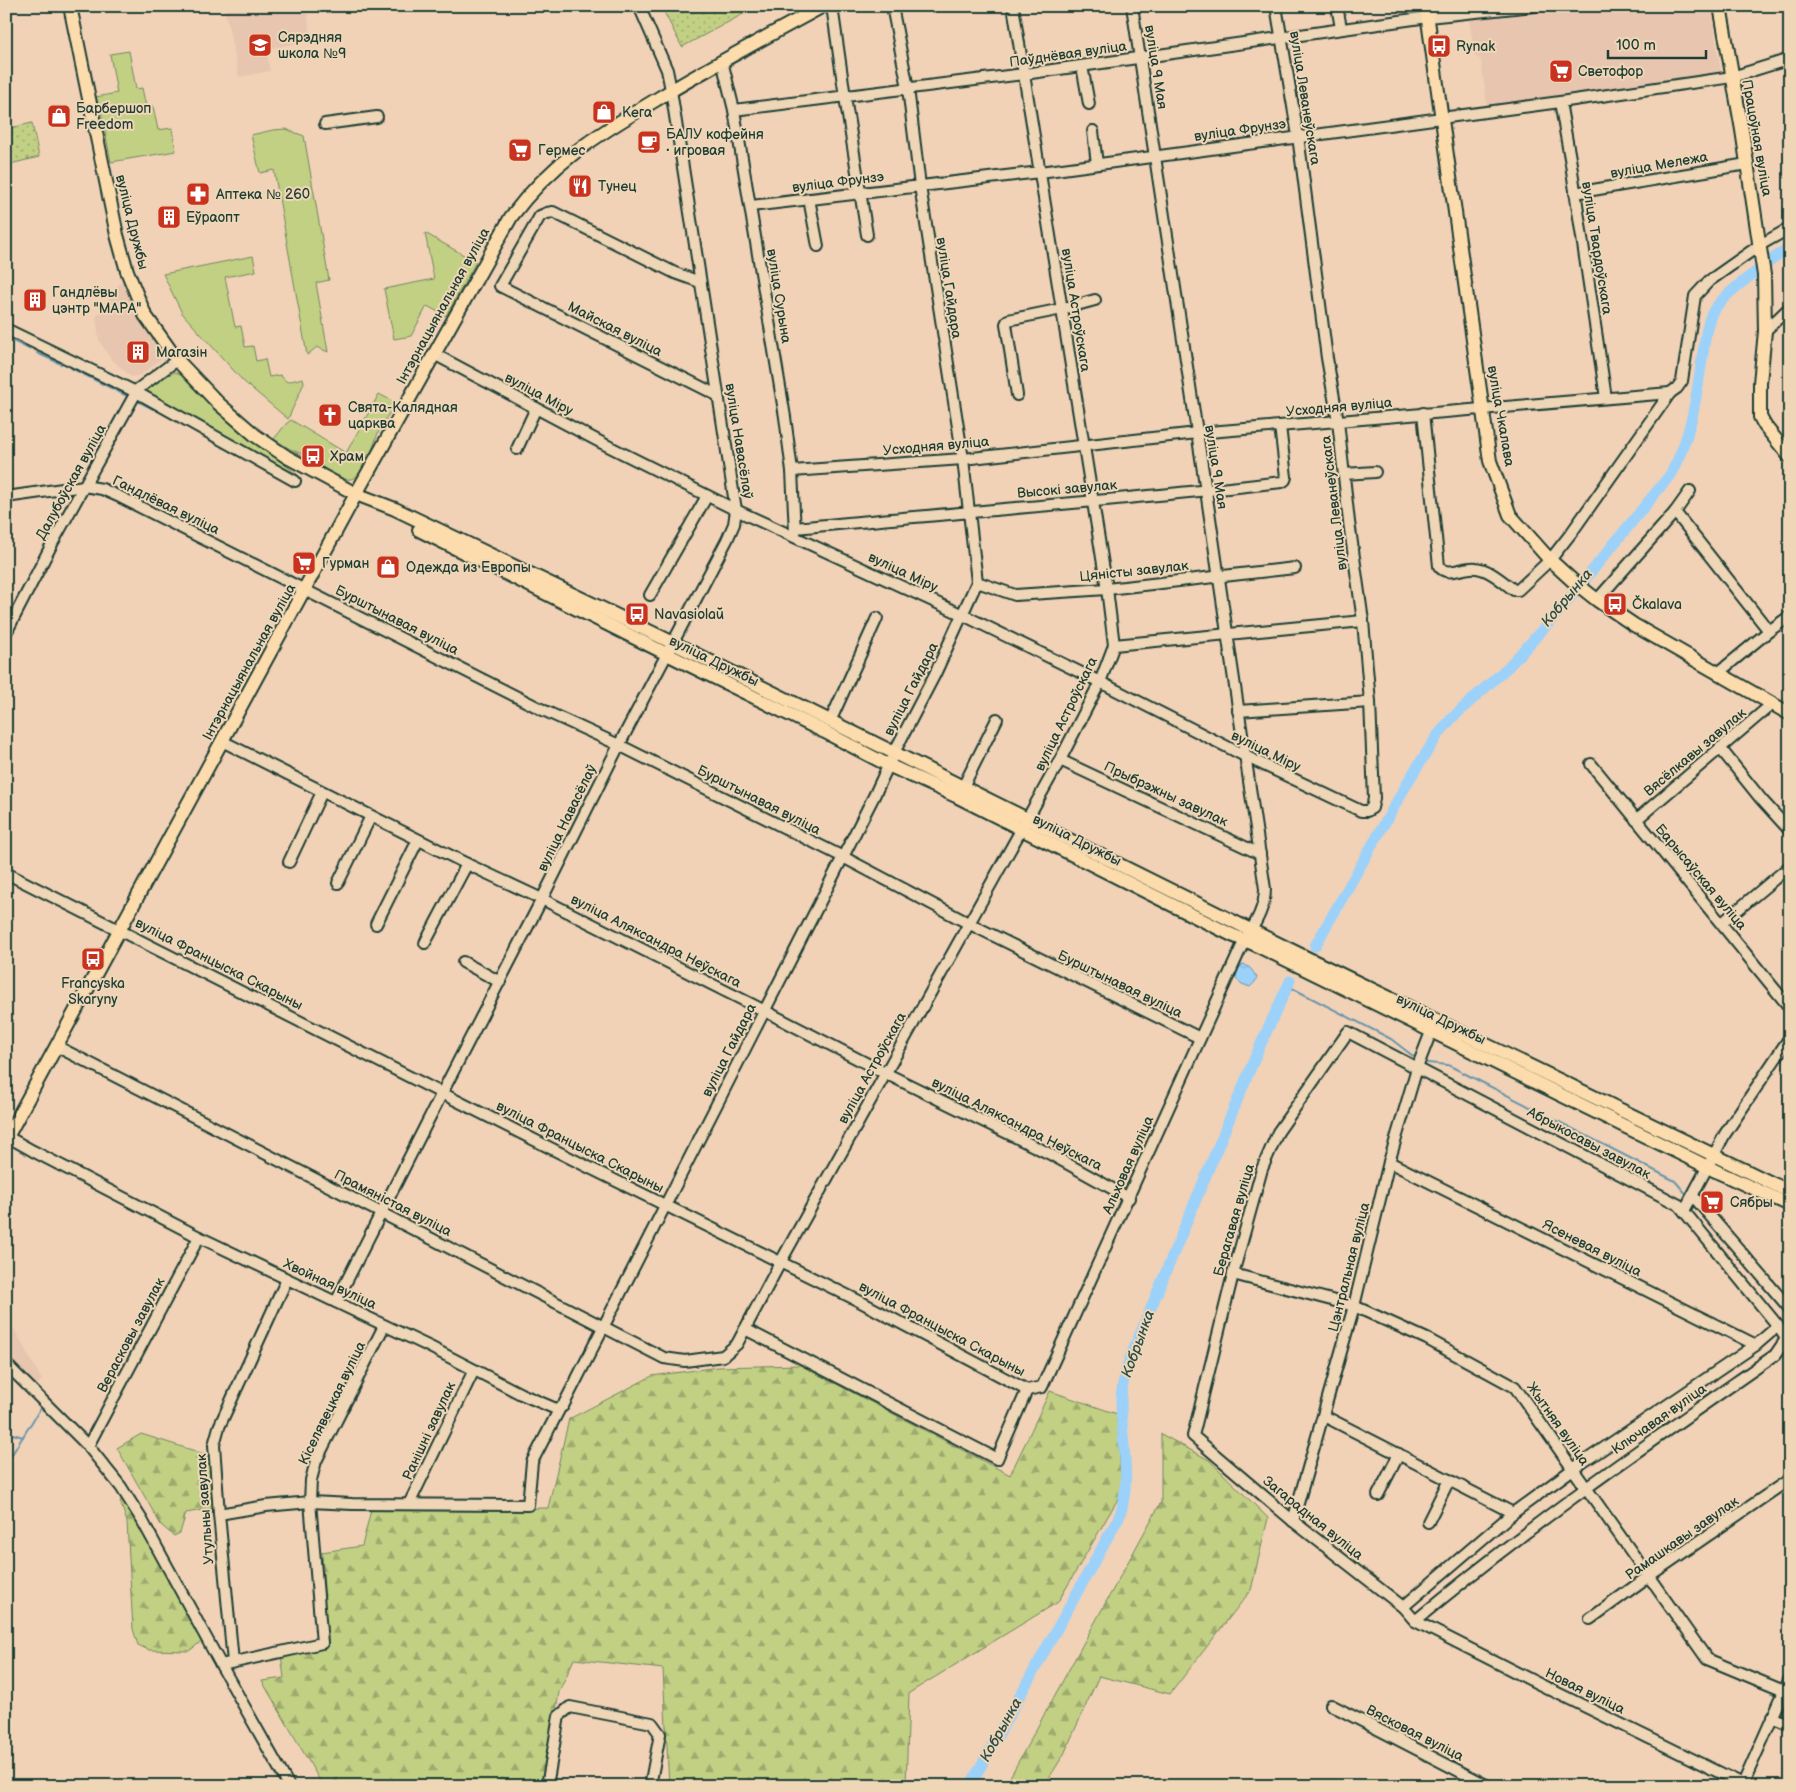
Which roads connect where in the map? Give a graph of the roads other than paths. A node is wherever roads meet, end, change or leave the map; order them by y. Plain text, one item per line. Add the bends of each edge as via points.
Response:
1 (70, 6) edge
2 (639, 6) edge
3 (823, 6) edge
4 (832, 6) edge
5 (892, 6) edge
6 (1013, 6) edge
7 (1132, 6) edge
8 (1276, 6) edge
9 (1337, 6) edge
10 (1534, 6) edge
11 (1720, 6) edge
12 (1427, 12) edge
13 (1341, 28) junction
14 (1282, 36) junction
15 (1141, 58) junction
16 (1790, 59) edge
17 (722, 61) junction
18 (1082, 66) junction
19 (1024, 74) junction
20 (1732, 77) junction
21 (908, 88) junction
22 (671, 90) junction
23 (845, 97) junction
24 (1560, 102) junction
25 (1089, 104) dead end
26 (734, 110) junction
27 (377, 117) dead end
28 (1443, 118) junction
29 (325, 124) dead end
30 (1093, 131) dead end
31 (1298, 136) junction
32 (1156, 156) junction
33 (1097, 164) junction
34 (1747, 164) junction
35 (1040, 172) junction
36 (920, 186) junction
37 (861, 193) junction
38 (1575, 193) junction
39 (809, 199) junction
40 (751, 206) junction
41 (1790, 228) edge
42 (868, 235) dead end
43 (1760, 245) junction
44 (818, 246) dead end
45 (700, 282) junction
46 (1095, 300) dead end
47 (1790, 307) edge
48 (1062, 309) junction
49 (6, 329) edge
50 (1765, 331) junction
51 (434, 354) junction
52 (177, 360) junction
53 (136, 392) junction
54 (1670, 392) junction
55 (717, 395) junction
56 (1017, 395) dead end
57 (1606, 398) junction
58 (536, 408) junction
59 (1483, 408) junction
60 (1423, 413) junction
61 (1338, 421) junction
62 (1280, 426) junction
63 (1197, 433) junction
64 (1084, 446) junction
65 (516, 449) dead end
66 (1790, 457) edge
67 (963, 459) junction
68 (792, 471) junction
69 (1375, 472) dead end
70 (1344, 474) junction
71 (295, 481) dead end
72 (84, 486) junction
73 (1206, 491) junction
74 (1690, 491) dead end
75 (356, 494) junction
76 (707, 496) junction
77 (6, 497) edge
78 (1092, 500) junction
79 (736, 510) junction
80 (969, 511) junction
81 (1675, 512) junction
82 (795, 533) junction
83 (1550, 560) junction
84 (1296, 568) dead end
85 (1219, 576) junction
86 (977, 582) junction
87 (306, 589) junction
88 (1107, 589) junction
89 (650, 595) dead end
90 (1597, 600) junction
91 (963, 615) junction
92 (1790, 616) edge
93 (877, 618) dead end
94 (1363, 621) junction
95 (1768, 632) junction
96 (6, 633) edge
97 (1227, 634) junction
98 (1114, 645) junction
99 (670, 648) junction
100 (1718, 673) junction
101 (1100, 682) junction
102 (1370, 702) junction
103 (1772, 704) junction
104 (1238, 711) junction
105 (833, 714) dead end
106 (1790, 714) edge
107 (997, 719) dead end
108 (825, 732) junction
109 (222, 742) junction
110 (619, 745) junction
111 (1720, 748) junction
112 (894, 753) junction
113 (1245, 756) junction
114 (1060, 760) junction
115 (1591, 764) dead end
116 (888, 765) junction
117 (958, 789) junction
118 (322, 792) junction
119 (1361, 811) joint
120 (371, 816) junction
121 (1636, 820) junction
122 (1024, 824) junction
123 (1790, 831) edge
124 (418, 840) junction
125 (1260, 854) junction
126 (843, 857) junction
127 (289, 862) dead end
128 (467, 864) junction
129 (1790, 866) edge
130 (6, 872) edge
131 (338, 883) dead end
132 (542, 900) junction
133 (1722, 922) junction
134 (376, 924) dead end
135 (968, 924) junction
136 (120, 929) junction
137 (1248, 935) junction
138 (425, 943) dead end
139 (463, 962) dead end
140 (500, 982) junction
141 (1788, 1004) edge
142 (765, 1011) junction
143 (1433, 1026) junction
144 (1348, 1032) joint
145 (1790, 1037) edge
146 (1200, 1038) junction
147 (56, 1046) junction
148 (1417, 1068) junction
149 (885, 1073) junction
150 (442, 1092) junction
151 (7, 1138) edge
152 (1711, 1161) junction
153 (1389, 1162) junction
154 (1784, 1190) edge
155 (1693, 1196) junction
156 (1128, 1198) junction
157 (1790, 1205) edge
158 (666, 1206) junction
159 (1684, 1211) junction
160 (381, 1213) junction
161 (199, 1238) junction
162 (780, 1263) junction
163 (1233, 1274) junction
164 (287, 1279) junction
165 (336, 1302) junction
166 (1354, 1306) junction
167 (1790, 1309) edge
168 (384, 1326) junction
169 (604, 1326) junction
170 (1778, 1326) junction
171 (745, 1329) junction
172 (1756, 1345) junction
173 (723, 1356) joint
174 (6, 1364) edge
175 (474, 1370) junction
176 (1028, 1390) junction
177 (560, 1408) junction
178 (1324, 1416) junction
179 (1193, 1436) joint
180 (88, 1446) junction
181 (1399, 1454) junction
182 (1573, 1469) junction
183 (1790, 1479) edge
184 (1449, 1480) junction
185 (1586, 1487) junction
186 (1378, 1495) dead end
187 (310, 1502) junction
188 (410, 1504) junction
189 (1513, 1513) junction
190 (218, 1514) junction
191 (1293, 1521) junction
192 (1428, 1522) dead end
193 (1649, 1576) junction
194 (1403, 1607) junction
195 (1590, 1620) dead end
196 (1416, 1621) junction
197 (233, 1662) junction
198 (221, 1665) junction
199 (1790, 1678) edge
200 (1784, 1691) junction
201 (1331, 1705) dead end
202 (1772, 1717) junction
203 (1790, 1725) edge
204 (1742, 1785) edge
205 (289, 1786) edge
206 (547, 1786) edge
207 (650, 1786) edge
208 (1488, 1786) edge

1 - 52 main road, вуліца Дружбы via 127,272 145,315
2 - 22 street, вуліца Навасёлаў via 667,70
3 - 17 main road, Інтэрнацыянальная вуліца
4 - 23 street
5 - 21 street, вуліца Гайдара
6 - 19 street, вуліца Астроўскага
7 - 15 street, вуліца 9 Мая
8 - 14 street, вуліца Леванеўскага
9 - 13 street
10 - 12 street, Паўднёвая вуліца
11 - 20 main road, Працоўная вуліца
12 - 13 street, Паўднёвая вуліца
12 - 28 main road, вуліца Чкалава
13 - 14 street, Паўднёвая вуліца
14 - 15 street, Паўднёвая вуліца
14 - 31 street, вуліца Леванеўскага
15 - 18 street, Паўднёвая вуліца
15 - 32 street, вуліца 9 Мая
16 - 20 street, вуліца Фрунзэ
17 - 22 main road, Інтэрнацыянальная вуліца
17 - 26 street, вуліца Сурына
18 - 19 street, Паўднёвая вуліца
18 - 25 street
19 - 21 street, Паўднёвая вуліца
19 - 35 street, вуліца Астроўскага
20 - 24 street, вуліца Фрунзэ
20 - 34 main road, Працоўная вуліца
21 - 23 street, Паўднёвая вуліца
21 - 36 street, вуліца Гайдара
22 - 45 street, вуліца Навасёлаў
22 - 51 main road, Інтэрнацыянальная вуліца via 588,141 535,187 511,217
23 - 26 street, Паўднёвая вуліца
23 - 37 street
24 - 28 street, вуліца Фрунзэ
24 - 38 street, вуліца Твардоўскага
26 - 40 street, вуліца Сурына
27 - 29 street
28 - 31 street, вуліца Фрунзэ
28 - 59 main road, вуліца Чкалава
30 - 33 street
31 - 32 street, вуліца Фрунзэ
31 - 61 street, вуліца Леванеўскага
32 - 33 street, вуліца Фрунзэ
32 - 63 street, вуліца 9 Мая
33 - 35 street, вуліца Фрунзэ
34 - 38 street, вуліца Мележа
34 - 43 main road, Працоўная вуліца
35 - 36 street, вуліца Фрунзэ
35 - 48 street, вуліца Астроўскага
36 - 37 street, вуліца Фрунзэ
36 - 67 street, вуліца Гайдара
37 - 39 street, вуліца Фрунзэ
37 - 42 street
38 - 57 street, вуліца Твардоўскага
39 - 40 street, вуліца Фрунзэ
39 - 44 street
40 - 68 street, вуліца Сурына
41 - 43 street
43 - 50 main road, Працоўная вуліца
43 - 54 street via 1709,281 1695,296 1682,381
45 - 55 street, вуліца Навасёлаў
45 - 55 street, Майская вуліца via 547,212 540,216 500,286
46 - 48 street
47 - 50 street
48 - 56 street via 1008,320
48 - 64 street, вуліца Астроўскага
49 - 53 street
50 - 66 main road, Працоўная вуліца via 1759,390 1760,417
51 - 58 street, вуліца Міру
51 - 75 main road, Інтэрнацыянальная вуліца
52 - 53 street, Далубоўская вуліца
52 - 75 main road, вуліца Дружбы via 218,403 256,436 287,457
53 - 71 street
53 - 72 street, Далубоўская вуліца
54 - 57 street, Усходняя вуліца
54 - 83 street
55 - 79 street, вуліца Навасёлаў
57 - 59 street, Усходняя вуліца
58 - 65 street
58 - 76 street, вуліца Міру
59 - 60 street, Усходняя вуліца
59 - 83 main road, вуліца Чкалава via 1490,461 1510,514
60 - 61 street, Усходняя вуліца
60 - 83 street via 1442,570 1475,567 1518,590
61 - 62 street, Усходняя вуліца
61 - 70 street, вуліца Леванеўскага
62 - 63 street, Усходняя вуліца
62 - 73 street, Высокі завулак via 1285,480
63 - 64 street, Усходняя вуліца
63 - 73 street, вуліца 9 Мая
64 - 67 street, Усходняя вуліца
64 - 78 street, вуліца Астроўскага
67 - 68 street, Усходняя вуліца
67 - 80 street, вуліца Гайдара
68 - 82 street, вуліца Сурына
69 - 70 street
70 - 94 street, вуліца Леванеўскага
72 - 77 street, Гандлёвая вуліца
72 - 87 street, Гандлёвая вуліца via 120,497
72 - 96 street, Далубоўская вуліца
73 - 78 street, Высокі завулак
73 - 85 street, вуліца 9 Мая
74 - 81 street
75 - 87 main road, Інтэрнацыянальная вуліца
75 - 99 main road, вуліца Дружбы via 444,532
75 - 99 main road, вуліца Дружбы via 391,516 606,624
76 - 79 street, вуліца Міру
76 - 89 street
78 - 80 street, Высокі завулак
78 - 88 street, вуліца Астроўскага
79 - 82 street, вуліца Міру
79 - 99 street, вуліца Навасёлаў via 727,540
80 - 82 street, Высокі завулак
80 - 86 street, вуліца Гайдара
81 - 90 street
81 - 95 street
82 - 91 street, вуліца Міру
83 - 90 main road, вуліца Чкалава
84 - 85 street, Цяністы завулак
85 - 88 street, Цяністы завулак
85 - 97 street, вуліца 9 Мая
86 - 88 street, Цяністы завулак via 1015,595
86 - 91 street, вуліца Гайдара
87 - 109 main road, Інтэрнацыянальная вуліца
87 - 110 street, Бурштынавая вуліца via 545,711
88 - 98 street, вуліца Астроўскага
90 - 100 main road, вуліца Чкалава
91 - 101 street, вуліца Міру
91 - 112 street, вуліца Гайдара
92 - 95 street
93 - 105 street
94 - 97 street
94 - 102 street, вуліца Леванеўскага
95 - 100 street
97 - 98 street
97 - 104 street, вуліца 9 Мая
98 - 101 street, вуліца Астроўскага
99 - 108 main road, вуліца Дружбы
99 - 110 street, вуліца Навасёлаў
99 - 112 main road, вуліца Дружбы via 739,676
100 - 103 main road, вуліца Чкалава
101 - 113 street, вуліца Міру
101 - 114 street, вуліца Астроўскага
102 - 104 street
102 - 119 street, вуліца Леванеўскага via 1374,804 1367,811
103 - 106 main road, вуліца Чкалава
103 - 111 street, Вясёлкавы завулак
104 - 113 street, вуліца 9 Мая
107 - 117 street
108 - 112 main road via 885,757
108 - 116 main road, вуліца Дружбы
109 - 118 street, вуліца Аляксандра Неўскага
109 - 136 main road, Інтэрнацыянальная вуліца
110 - 126 street, Бурштынавая вуліца
110 - 132 street, вуліца Навасёлаў
111 - 121 street, Вясёлкавы завулак
111 - 123 street
112 - 116 street, вуліца Гайдара
112 - 117 main road, вуліца Дружбы
113 - 119 street, вуліца Міру
113 - 125 street, вуліца 9 Мая
114 - 122 street, вуліца Астроўскага
114 - 125 street, Прыбрэжны завулак
115 - 121 street, Барысаўская вуліца
116 - 117 main road via 898,760
116 - 126 street, вуліца Гайдара
117 - 122 main road, вуліца Дружбы
118 - 120 street, вуліца Аляксандра Неўскага
118 - 127 street
120 - 124 street, вуліца Аляксандра Неўскага
120 - 131 street
121 - 133 street, Барысаўская вуліца
122 - 135 street, вуліца Астроўскага
122 - 137 main road, вуліца Дружбы via 1093,852
122 - 137 main road, вуліца Дружбы via 1178,907
124 - 128 street, вуліца Аляксандра Неўскага
124 - 134 street
125 - 137 street, вуліца 9 Мая via 1265,901
126 - 135 street, Бурштынавая вуліца
126 - 142 street, вуліца Гайдара
128 - 132 street, вуліца Аляксандра Неўскага
128 - 138 street
129 - 133 street
130 - 136 street, вуліца Францыска Скарыны
132 - 140 street, вуліца Навасёлаў
132 - 142 street, вуліца Аляксандра Неўскага
133 - 141 street, Барысаўская вуліца
135 - 146 street, Бурштынавая вуліца
135 - 149 street, вуліца Астроўскага
136 - 147 main road, Інтэрнацыянальная вуліца
136 - 150 street, вуліца Францыска Скарыны
137 - 143 main road, вуліца Дружбы
137 - 143 main road, вуліца Дружбы via 1309,959
137 - 146 street, Альховая вуліца
139 - 140 street
140 - 150 street, вуліца Навасёлаў
142 - 149 street, вуліца Аляксандра Неўскага
142 - 158 street, вуліца Гайдара
143 - 148 street, Цэнтральная вуліца
143 - 152 main road, вуліца Дружбы via 1496,1050
143 - 152 main road, вуліца Дружбы via 1644,1135
144 - 148 street, Абрыкосавы завулак
144 - 163 street, Берагавая вуліца via 1278,1132 1262,1169
145 - 152 street
146 - 156 street, Альховая вуліца
147 - 151 main road, Інтэрнацыянальная вуліца
147 - 160 street, Прамяністая вуліца
148 - 153 street, Цэнтральная вуліца
148 - 159 street, Абрыкосавы завулак via 1679,1205
149 - 156 street, вуліца Аляксандра Неўскага via 1050,1154
149 - 162 street, вуліца Астроўскага
150 - 158 street, вуліца Францыска Скарыны
150 - 160 street, вуліца Навасёлаў
151 - 161 street, Хвойная вуліца
152 - 154 main road, вуліца Дружбы
152 - 155 street
152 - 157 main road, вуліца Дружбы
153 - 166 street, Цэнтральная вуліца
153 - 172 street, Ясеневая вуліца
155 - 159 street
155 - 167 street
156 - 176 street, Альховая вуліца via 1042,1387
158 - 162 street, вуліца Францыска Скарыны
158 - 169 street, вуліца Гайдара
159 - 170 street, Абрыкосавы завулак
160 - 165 street, вуліца Навасёлаў
160 - 169 street, Прамяністая вуліца
161 - 164 street, Хвойная вуліца
161 - 180 street, Верасковы завулак
162 - 171 street, вуліца Астроўскага
162 - 176 street, вуліца Францыска Скарыны
163 - 166 street, Жытняя вуліца
163 - 179 street, Берагавая вуліца
164 - 165 street, Хвойная вуліца
164 - 190 street, Утульны завулак via 219,1427 214,1445
165 - 168 street, Хвойная вуліца
166 - 178 street, Цэнтральная вуліца
166 - 182 street, Жытняя вуліца via 1427,1339 1516,1387
168 - 175 street, Хвойная вуліца
168 - 187 street, Кіселявецкая вуліца via 316,1461
169 - 173 street, Прамяністая вуліца via 664,1358 685,1361
169 - 177 street
170 - 172 street
170 - 185 street, Ключавая вуліца via 1786,1339 1775,1355
171 - 173 street, вуліца Астроўскага via 737,1344
171 - 176 street via 997,1460
172 - 182 street, Ключавая вуліца
174 - 180 street
175 - 177 street, Хвойная вуліца via 521,1394
175 - 188 street, Ранішні завулак
177 - 188 street via 532,1462 528,1505
178 - 181 street
178 - 191 street, Цэнтральная вуліца
179 - 191 street, Загарадная вуліца
180 - 198 street via 142,1520
181 - 184 street
181 - 186 street
182 - 185 street, Жытняя вуліца
182 - 189 street, Ключавая вуліца
183 - 193 street, Рамашкавы завулак
184 - 189 street
184 - 192 street
185 - 193 street, Жытняя вуліца
185 - 196 street, Ключавая вуліца
187 - 188 street
187 - 190 street
187 - 197 street, Кіселявецкая вуліца via 322,1643
189 - 194 street, Ключавая вуліца
190 - 197 street, Утульны завулак
191 - 194 street, Загарадная вуліца
193 - 195 street, Рамашкавы завулак
193 - 200 street, Жытняя вуліца via 1707,1659
194 - 196 street, Загарадная вуліца
196 - 204 street, Новая вуліца
197 - 198 street
198 - 205 street
199 - 200 street
200 - 202 street
201 - 208 street, Вясковая вуліца
202 - 203 street
202 - 204 street
206 - 207 street via 559,1716 570,1707 652,1723 660,1734

